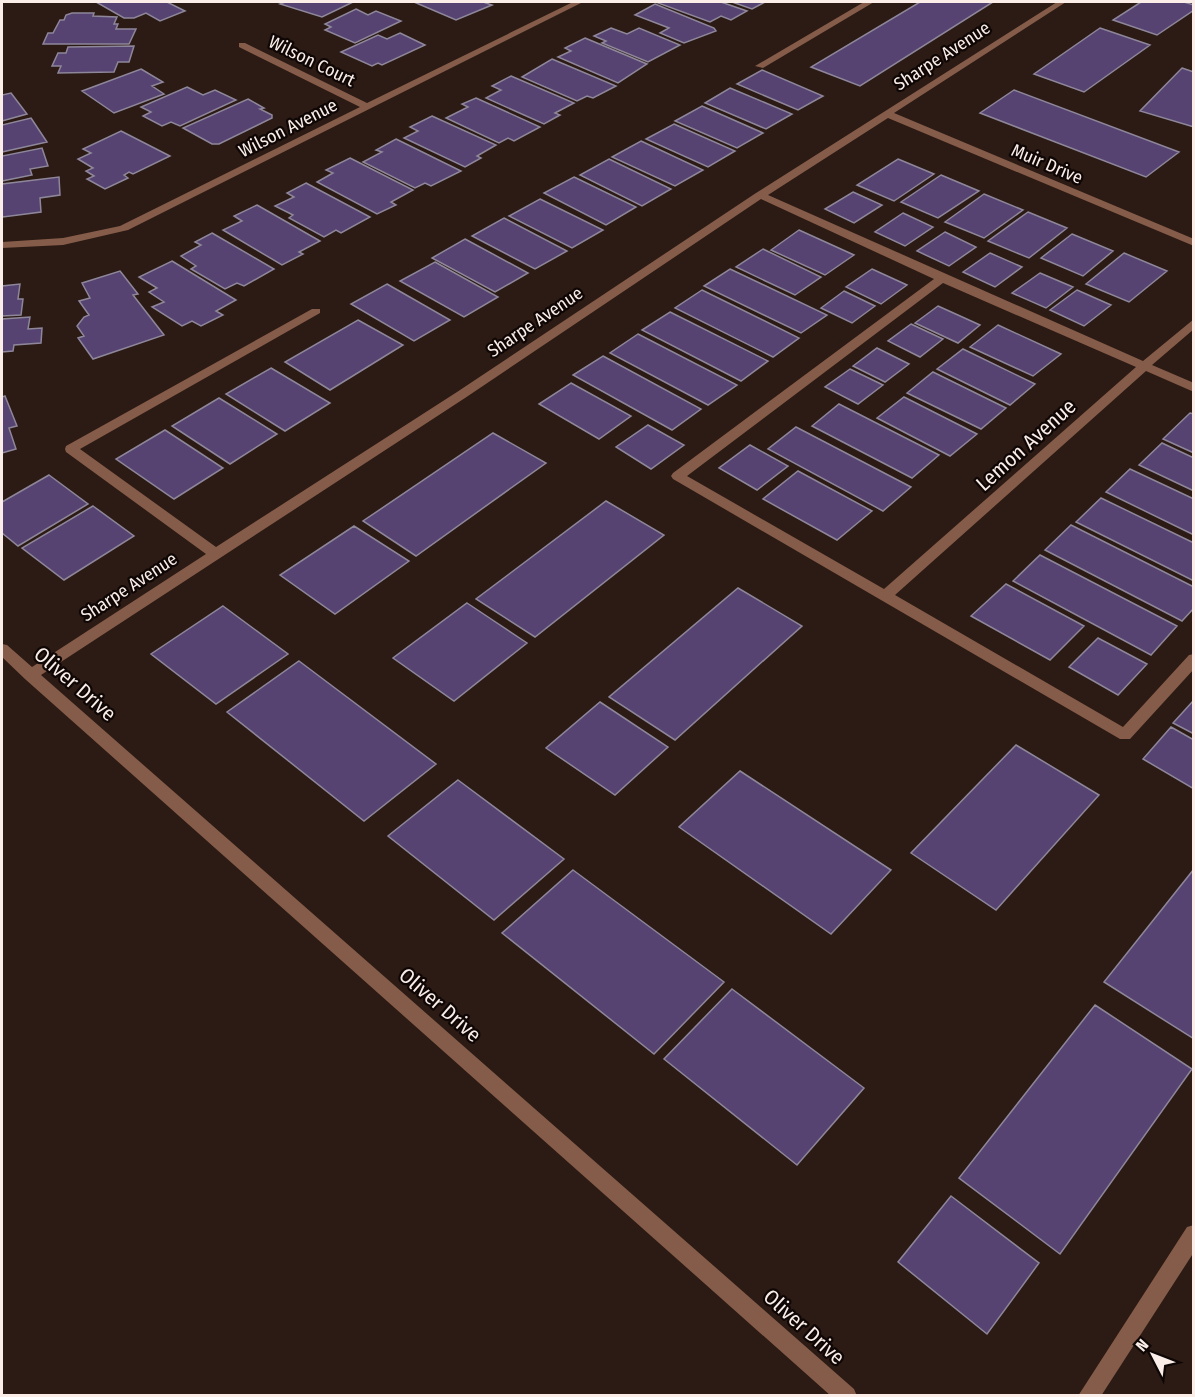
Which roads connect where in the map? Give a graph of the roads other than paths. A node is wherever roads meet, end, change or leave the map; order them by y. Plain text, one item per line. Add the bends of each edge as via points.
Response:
1 (579, 2) edge
2 (870, 2) edge
3 (1062, 2) edge
4 (242, 45) dead end
5 (760, 66) dead end
6 (367, 106) junction
7 (887, 114) junction
8 (760, 195) junction
9 (1194, 243) edge
10 (2, 245) edge
11 (942, 279) junction
12 (316, 311) dead end
13 (1194, 322) edge
14 (1145, 366) junction
15 (1194, 388) edge
16 (216, 554) junction
17 (885, 596) junction
18 (2, 649) edge
19 (1194, 659) edge
20 (30, 675) junction
21 (1194, 1234) edge
22 (847, 1395) edge
23 (1088, 1395) edge

1 - 6 street, Wilson Avenue
2 - 5 street
3 - 7 street, Sharpe Avenue
4 - 6 street, Wilson Court
6 - 10 street, Wilson Avenue via 124,228 85,240
7 - 8 street, Sharpe Avenue
7 - 9 street, Muir Drive
8 - 11 street
8 - 16 street, Sharpe Avenue
11 - 14 street
11 - 17 street via 678,476
12 - 16 street via 71,449
13 - 14 street, Lemon Avenue
14 - 15 street
14 - 17 street, Lemon Avenue
16 - 20 street, Sharpe Avenue
17 - 19 street via 1125,735
18 - 20 street, Oliver Drive
20 - 22 street, Oliver Drive
21 - 23 street

